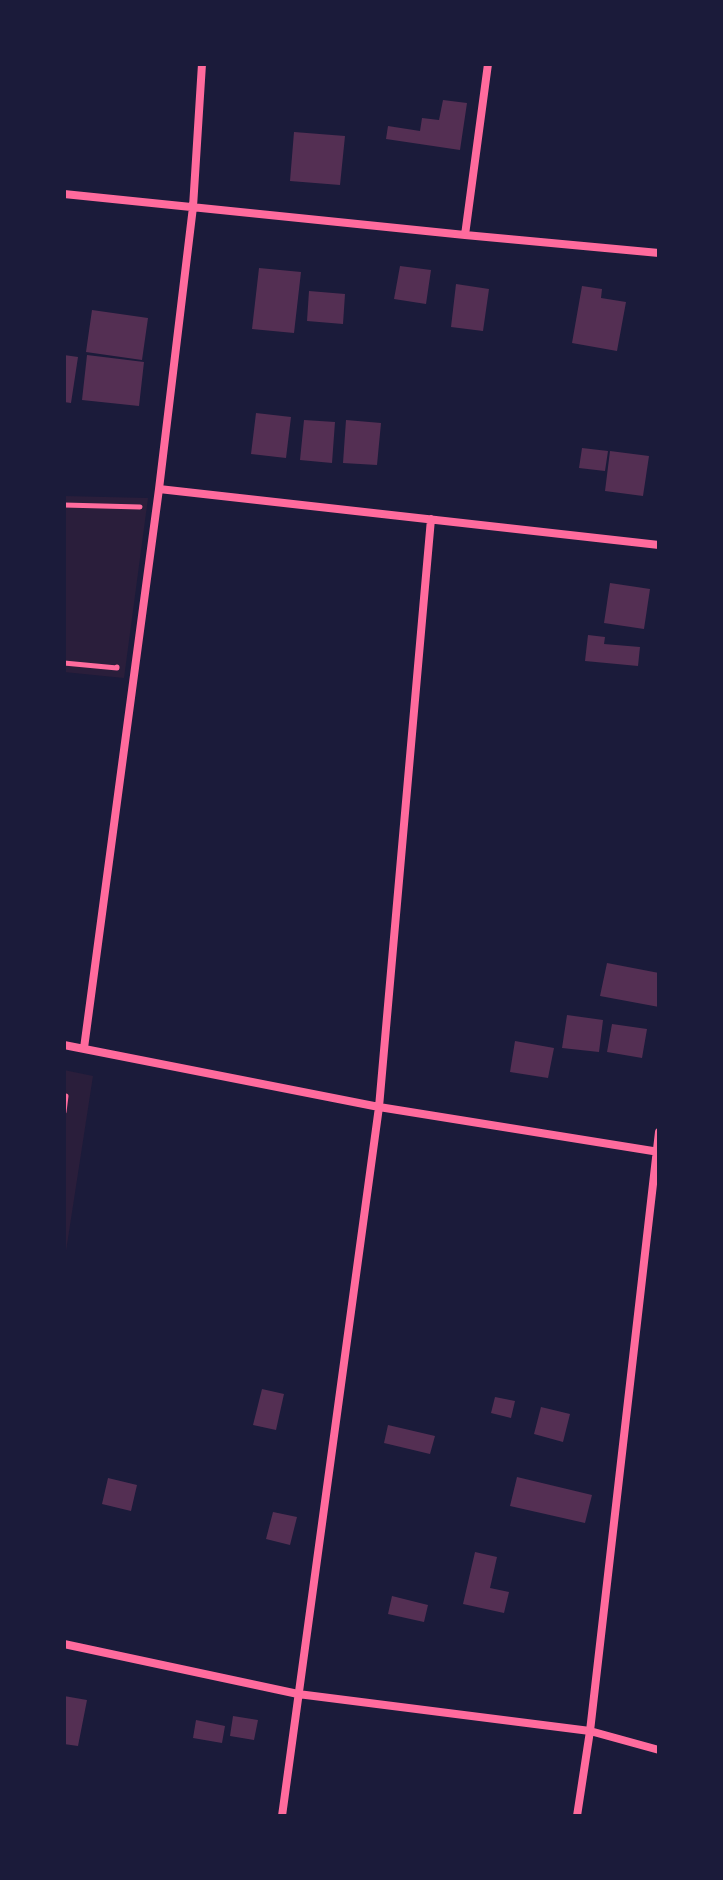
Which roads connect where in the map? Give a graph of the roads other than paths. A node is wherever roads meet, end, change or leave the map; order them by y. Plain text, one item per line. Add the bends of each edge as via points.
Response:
1 (202, 64) edge
2 (488, 64) edge
3 (64, 194) edge
4 (193, 207) junction
5 (465, 235) junction
6 (659, 253) edge
7 (159, 489) junction
8 (431, 519) junction
9 (659, 545) edge
10 (64, 1045) edge
11 (84, 1048) junction
12 (379, 1107) junction
13 (659, 1132) edge
14 (658, 1152) edge
15 (64, 1644) edge
16 (298, 1694) junction
17 (590, 1731) junction
18 (659, 1750) edge
19 (282, 1816) edge
20 (577, 1816) edge

1 - 4 street
2 - 5 street
3 - 4 street
4 - 5 street
4 - 7 street
5 - 6 street
7 - 8 street
7 - 11 street
8 - 9 street
8 - 12 street
10 - 11 street
11 - 12 street
12 - 14 street
12 - 16 street
13 - 14 street
14 - 17 street
15 - 16 street
16 - 17 street
16 - 19 street
17 - 18 street
17 - 20 street

